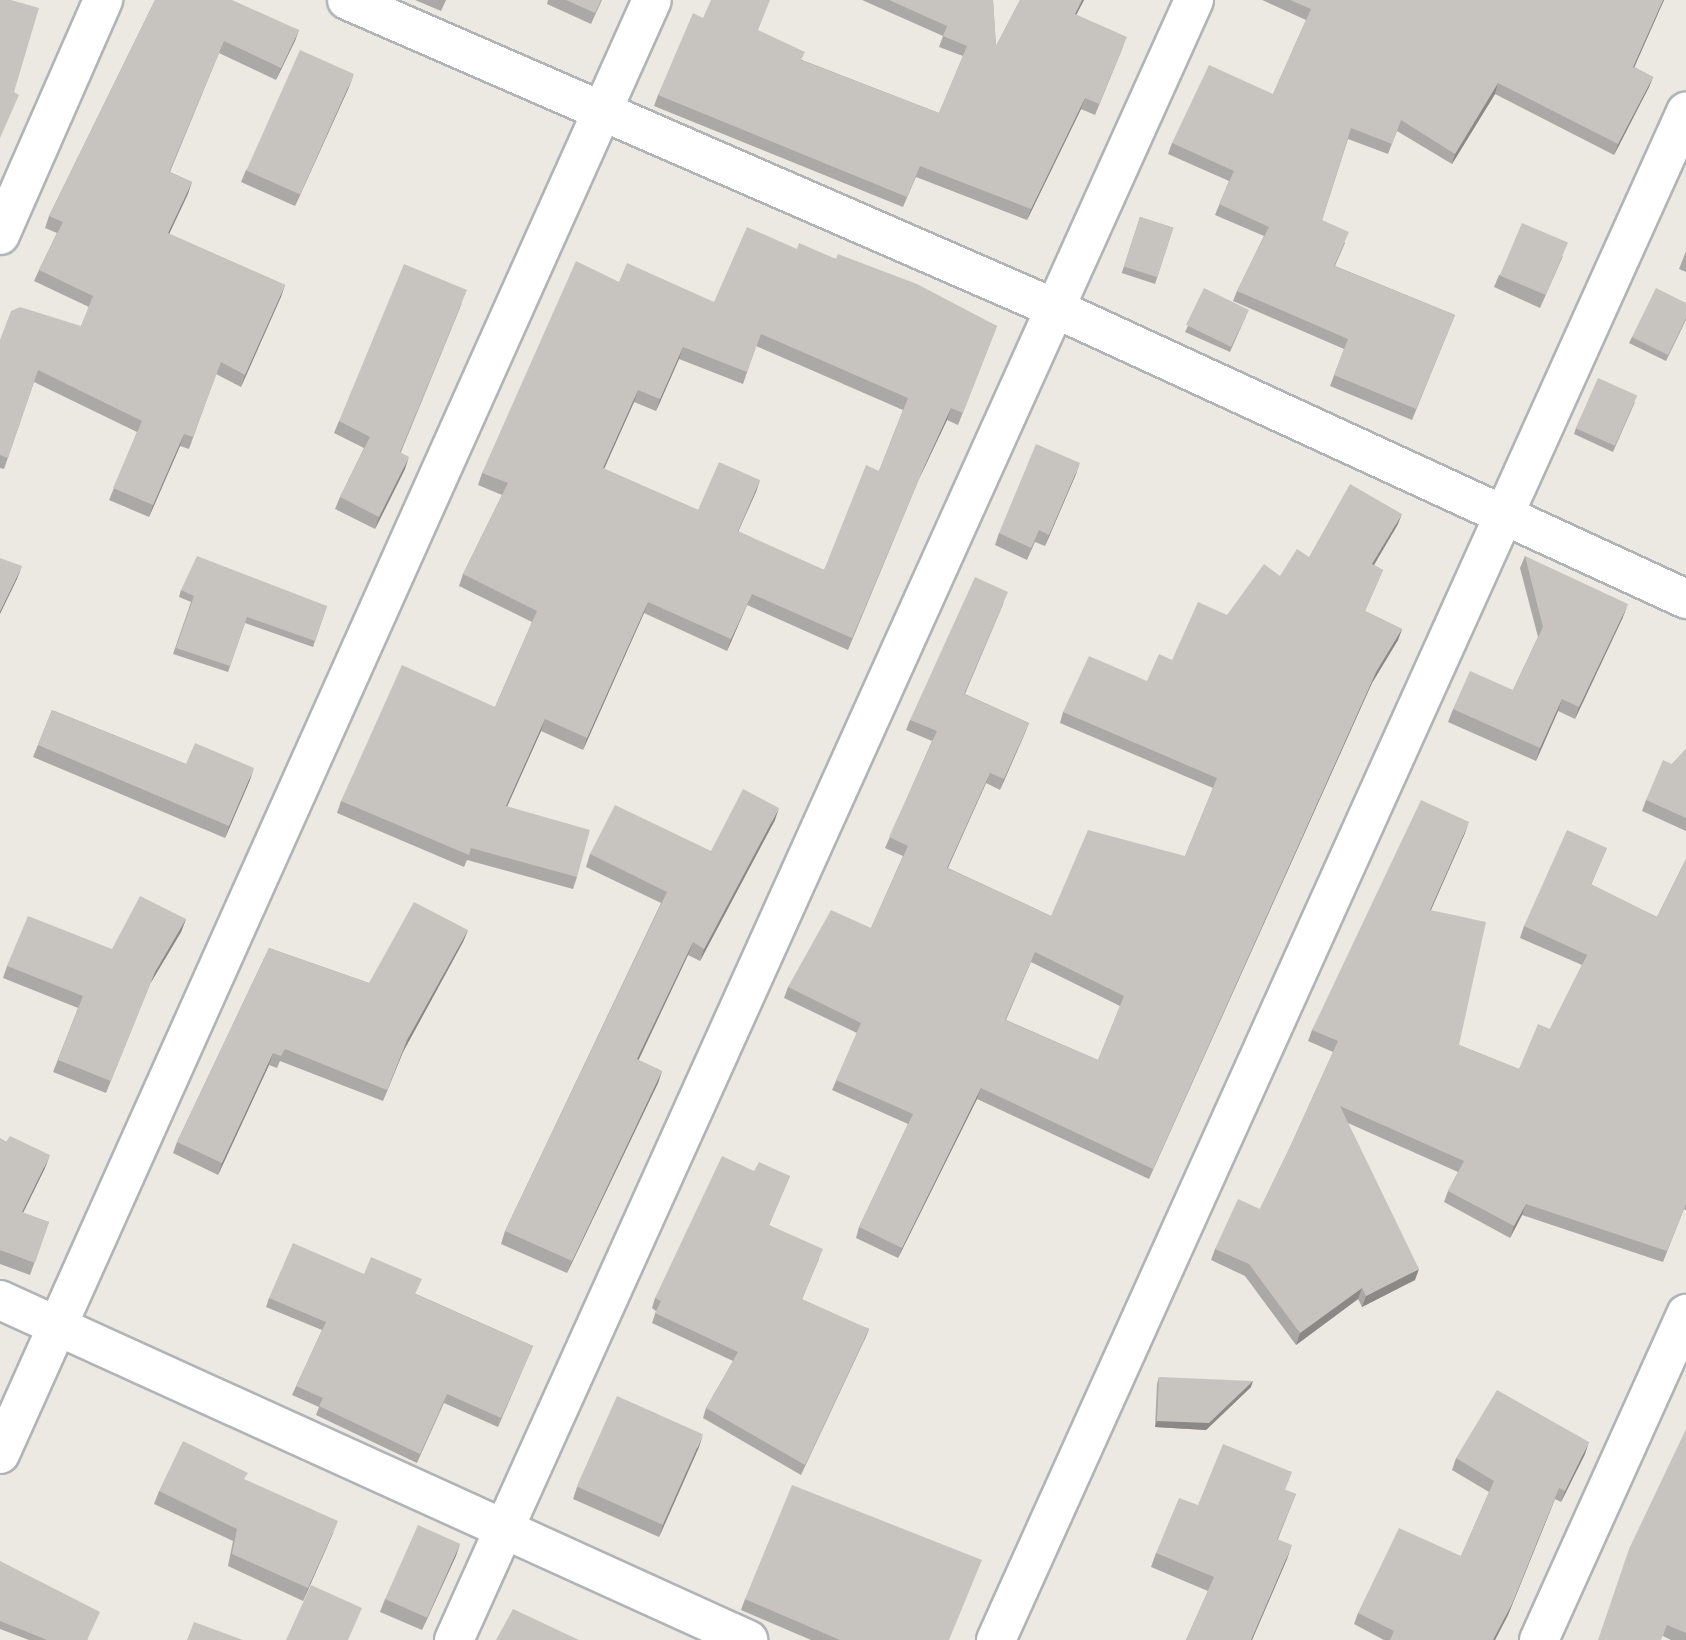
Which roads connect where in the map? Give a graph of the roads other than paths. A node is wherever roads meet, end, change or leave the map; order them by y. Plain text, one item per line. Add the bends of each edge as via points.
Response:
1 (103, 0) edge
2 (347, 0) edge
3 (652, 0) edge
4 (1194, 0) edge
5 (602, 111) junction
6 (1686, 112) edge
7 (0, 235) edge
8 (1054, 308) junction
9 (1502, 517) junction
10 (1686, 598) edge
11 (0, 1300) edge
12 (1686, 1314) edge
13 (58, 1326) junction
14 (0, 1454) edge
15 (504, 1528) junction
16 (454, 1640) edge
17 (748, 1640) edge
18 (996, 1640) edge
19 (1539, 1640) edge

1 - 7 street
2 - 5 street
3 - 5 street
4 - 8 street
5 - 8 street
5 - 13 street
6 - 9 street
8 - 9 street
8 - 15 street
9 - 10 street
9 - 18 street
11 - 13 street
12 - 19 street
13 - 14 street
13 - 15 street
15 - 16 street
15 - 17 street

